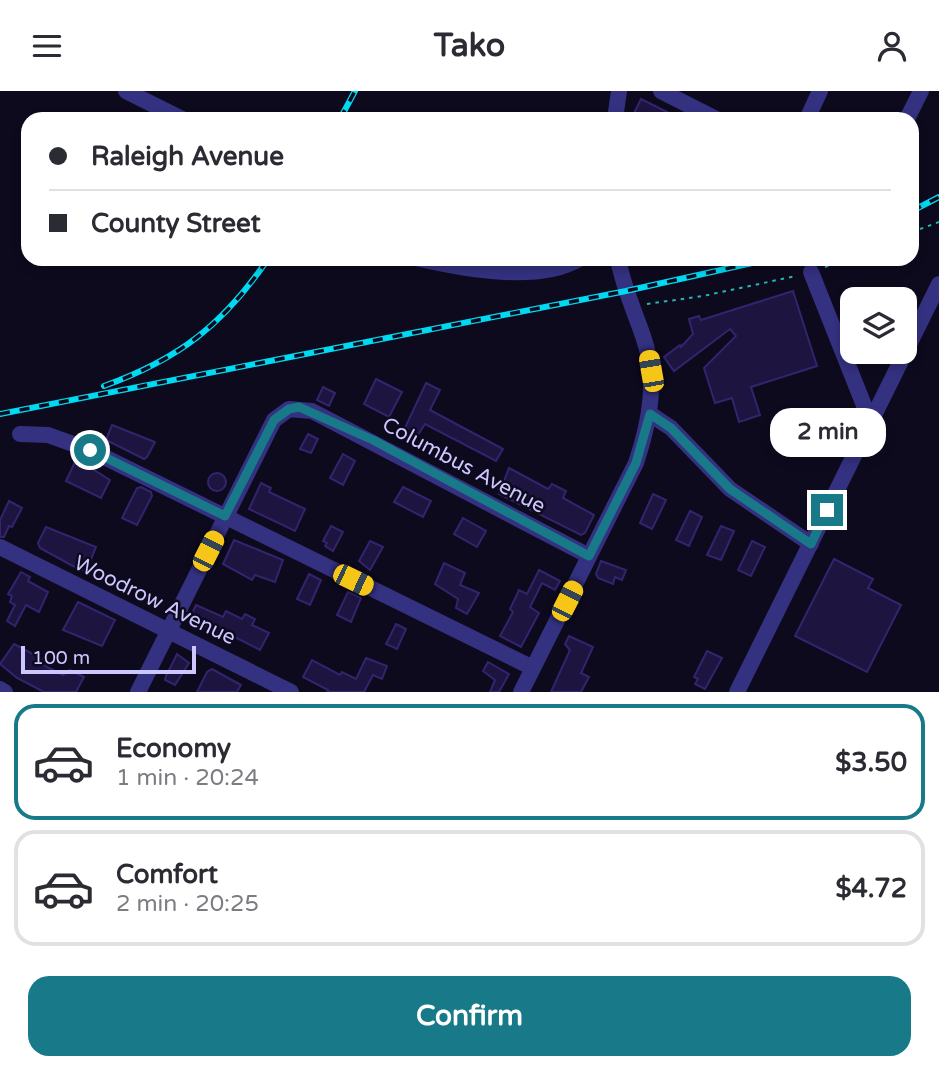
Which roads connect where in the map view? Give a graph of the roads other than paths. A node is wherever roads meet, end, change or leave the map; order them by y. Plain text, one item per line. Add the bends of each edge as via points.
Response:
1 (126, 91) edge
2 (619, 91) edge
3 (661, 91) edge
4 (820, 91) edge
5 (921, 91) edge
6 (168, 112) edge
7 (616, 112) edge
8 (702, 112) edge
9 (810, 112) edge
10 (910, 112) edge
11 (449, 266) edge
12 (558, 266) edge
13 (620, 266) edge
14 (811, 272) road end
15 (939, 284) edge
16 (650, 414) junction
17 (870, 423) junction
18 (20, 434) dead end
19 (225, 516) junction
20 (811, 544) junction
21 (0, 547) edge
22 (589, 556) junction
23 (169, 631) junction
24 (533, 668) junction
25 (0, 689) edge
26 (5, 692) edge
27 (138, 692) edge
28 (291, 692) edge
29 (521, 692) edge
30 (737, 692) edge

1 - 6 street
2 - 7 street
3 - 8 street
4 - 9 street
5 - 10 street
11 - 12 street via 513,272
13 - 16 street via 651,371
14 - 17 street
15 - 17 street
16 - 20 street via 671,428 730,489
16 - 22 street via 636,463
17 - 20 street
18 - 19 street via 63,439
19 - 22 street, Columbus Avenue via 274,420 299,407
19 - 23 street
19 - 24 street
20 - 30 street
21 - 23 street, Woodrow Avenue
22 - 24 street
23 - 27 street
23 - 28 street, Woodrow Avenue
24 - 29 street
25 - 26 street

